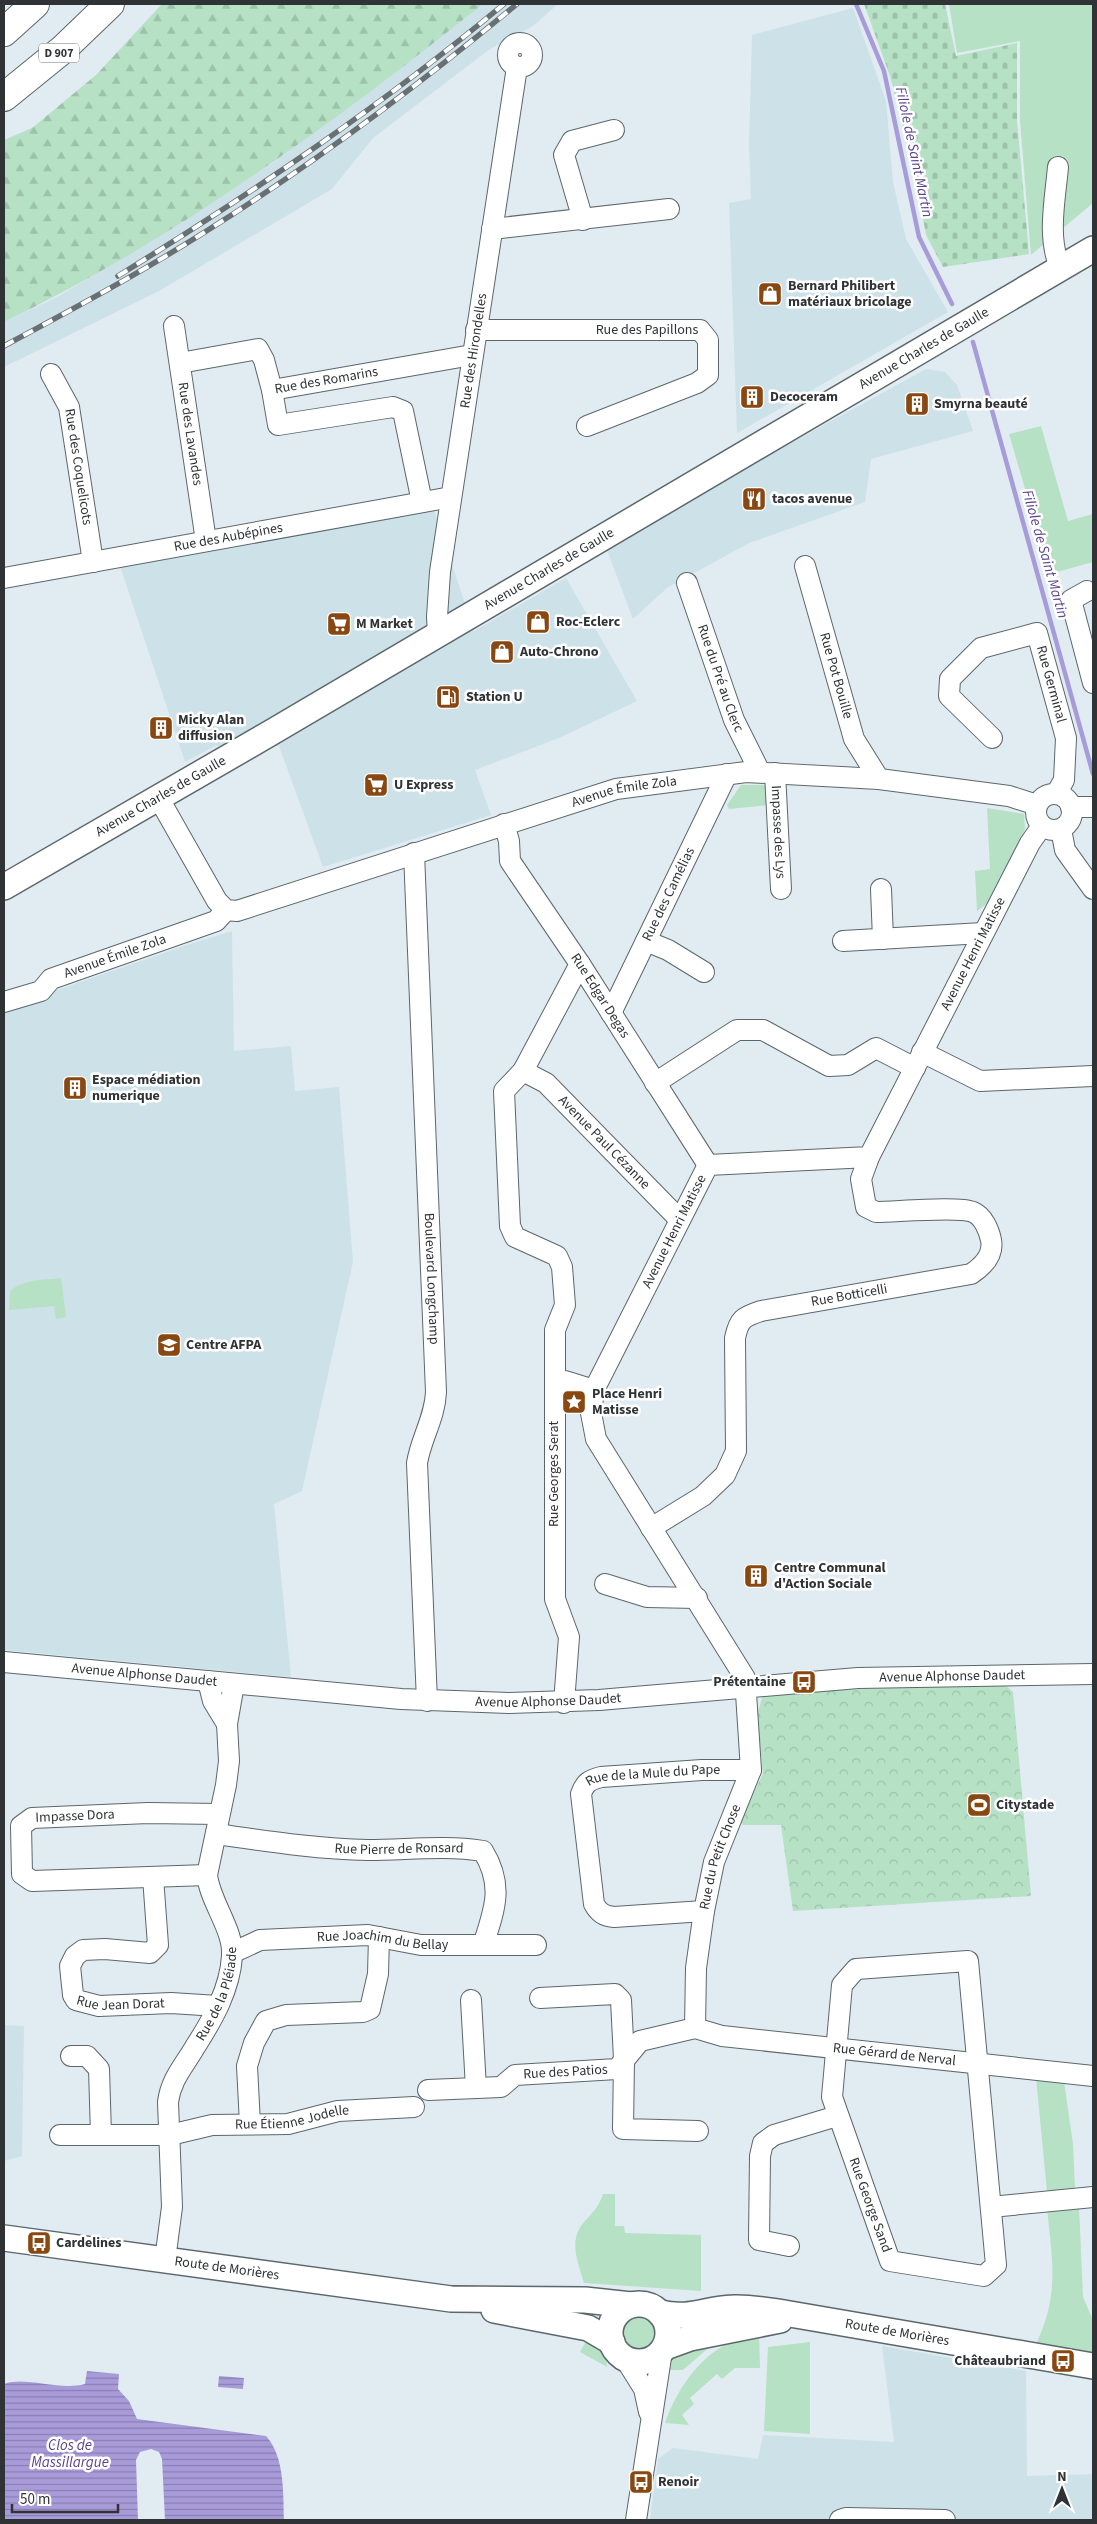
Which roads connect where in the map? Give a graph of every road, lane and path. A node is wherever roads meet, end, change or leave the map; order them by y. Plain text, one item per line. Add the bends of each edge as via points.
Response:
1 (35, 4) edge
2 (110, 4) edge
3 (4, 32) edge
4 (517, 67) dead end
5 (4, 97) edge
6 (614, 130) dead end
7 (1058, 167) dead end
8 (669, 209) dead end
9 (583, 220) junction
10 (492, 229) junction
11 (1093, 249) edge
12 (1060, 268) junction
13 (174, 326) dead end
14 (476, 330) junction
15 (472, 355) junction
16 (180, 364) junction
17 (51, 374) dead end
18 (272, 390) junction
19 (588, 426) dead end
20 (451, 497) junction
21 (422, 502) junction
22 (206, 541) junction
23 (93, 562) junction
24 (805, 566) dead end
25 (4, 578) edge
26 (687, 583) dead end
27 (1087, 592) dead end
28 (438, 634) junction
29 (1093, 683) edge
30 (992, 738) dead end
31 (767, 773) junction
32 (727, 774) junction
33 (879, 779) junction
34 (1056, 794) junction
35 (158, 797) junction
36 (1037, 805) junction
37 (1071, 807) junction
38 (1093, 807) edge
39 (504, 824) junction
40 (1051, 827) junction
41 (414, 853) junction
42 (4, 887) edge
43 (781, 889) dead end
44 (1093, 889) edge
45 (881, 890) dead end
46 (226, 910) junction
47 (983, 934) junction
48 (883, 939) junction
49 (646, 941) junction
50 (842, 942) dead end
51 (580, 964) junction
52 (704, 972) dead end
53 (4, 1002) edge
54 (611, 1013) junction
55 (919, 1060) junction
56 (523, 1071) junction
57 (1093, 1076) edge
58 (655, 1083) junction
59 (869, 1157) junction
60 (708, 1166) junction
61 (680, 1220) junction
62 (555, 1381) junction
63 (594, 1390) junction
64 (651, 1528) junction
65 (604, 1584) dead end
66 (697, 1598) junction
67 (4, 1662) edge
68 (1093, 1674) edge
69 (208, 1681) junction
70 (234, 1684) junction
71 (746, 1688) junction
72 (427, 1701) junction
73 (564, 1703) junction
74 (227, 1724) junction
75 (751, 1770) junction
76 (219, 1814) junction
77 (216, 1834) junction
78 (208, 1875) junction
79 (153, 1877) junction
80 (704, 1911) junction
81 (379, 1937) junction
82 (536, 1945) dead end
83 (483, 1946) junction
84 (232, 1953) junction
85 (540, 1998) dead end
86 (471, 2000) dead end
87 (218, 2006) junction
88 (694, 2028) junction
89 (836, 2048) junction
90 (71, 2056) dead end
91 (624, 2059) junction
92 (976, 2062) junction
93 (1093, 2076) edge
94 (476, 2088) junction
95 (428, 2090) dead end
96 (414, 2107) dead end
97 (837, 2116) junction
98 (250, 2124) junction
99 (698, 2131) dead end
100 (60, 2135) dead end
101 (101, 2135) junction
102 (170, 2135) junction
103 (1093, 2197) edge
104 (991, 2207) junction
105 (4, 2238) edge
106 (789, 2246) dead end
107 (165, 2260) junction
108 (451, 2298) junction
109 (631, 2305) junction
110 (660, 2313) junction
111 (820, 2320) junction
112 (663, 2349) junction
113 (618, 2350) junction
114 (1093, 2366) edge
115 (650, 2426) junction
116 (636, 2520) edge
117 (840, 2520) edge
118 (945, 2520) edge

1 - 3 highway
2 - 5 highway, D 907 via 62,50
4 - 10 street, Rue des Hirondelles
6 - 9 street via 572,141 564,155
7 - 12 street via 1052,234
8 - 9 street
9 - 10 street
10 - 14 street, Rue des Hirondelles
11 - 12 main road, Avenue Charles de Gaulle
12 - 28 main road, Avenue Charles de Gaulle
13 - 16 street, Rue des Lavandes
14 - 15 street, Rue des Hirondelles
14 - 19 street, Rue des Papillons via 700,330 708,340 708,375 697,383
15 - 18 street, Rue des Romarins
15 - 20 street, Rue des Hirondelles
16 - 18 street, Rue des Romarins via 258,349
16 - 22 street, Rue des Lavandes
17 - 23 street, Rue des Coquelicots via 69,407
18 - 21 street via 278,425 393,407 403,411
20 - 21 street, Rue des Aubépines
20 - 28 street, Rue des Hirondelles via 440,572
21 - 22 street, Rue des Aubépines
22 - 23 street, Rue des Aubépines
23 - 25 street, Rue des Aubépines
24 - 33 street, Rue Pot Bouille via 854,739
26 - 31 street, Rue du Pré au Clerc via 734,720
27 - 29 street via 1072,600
28 - 35 main road, Avenue Charles de Gaulle
30 - 34 street, Rue Germinal via 949,696 950,679 981,648 1037,633 1066,738 1064,780
31 - 32 street, Avenue Émile Zola
31 - 33 street, Avenue Émile Zola
31 - 43 street, Impasse des Lys
32 - 39 street, Avenue Émile Zola via 616,789
32 - 49 street, Rue des Camélias
33 - 36 street, Avenue Émile Zola via 1009,796
34 - 36 street via 1044,796
34 - 37 street via 1066,798
35 - 42 main road, Avenue Charles de Gaulle
35 - 46 street via 217,901
36 - 40 street via 1036,816
37 - 38 street
37 - 40 street via 1071,817
39 - 41 street, Avenue Émile Zola
39 - 51 street, Rue Edgar Degas via 510,861
40 - 44 street
40 - 47 street, Avenue Henri Matisse via 1030,843
41 - 46 street, Avenue Émile Zola via 260,905 237,911
41 - 72 street, Boulevard Longchamp via 436,1392 433,1417 420,1445 417,1462
45 - 48 street
46 - 53 street, Avenue Émile Zola via 216,921 52,979 41,991
47 - 48 street
47 - 55 street, Avenue Henri Matisse
48 - 50 street
49 - 52 street
49 - 54 street, Rue des Camélias
51 - 54 street, Rue Edgar Degas
51 - 56 street, Rue Georges Serat
54 - 58 street, Rue Edgar Degas
55 - 57 street via 980,1081
55 - 58 street via 876,1048 848,1065 829,1066 763,1030 737,1030
55 - 59 street, Avenue Henri Matisse
56 - 61 street, Avenue Paul Cézanne via 546,1083
56 - 62 street, Rue Georges Serat via 504,1091 510,1226 515,1237 557,1256 562,1267 565,1305 555,1330
58 - 60 street, Rue Edgar Degas
59 - 60 street, Avenue Henri Matisse
59 - 64 street, Rue Botticelli via 861,1179 866,1207 876,1212 973,1212 989,1231 992,1247 989,1256 971,1274 760,1311 746,1317 738,1325 735,1338 736,1451 725,1475 703,1496
60 - 61 street, Avenue Henri Matisse
61 - 63 street, Avenue Henri Matisse
62 - 63 street
62 - 73 street, Rue Georges Serat via 555,1598 569,1637
63 - 64 street, Avenue Henri Matisse via 591,1413 596,1439
64 - 66 street, Avenue Henri Matisse
65 - 66 street via 646,1597
66 - 71 street, Avenue Henri Matisse via 745,1678
67 - 69 street, Avenue Alphonse Daudet
68 - 71 street, Avenue Alphonse Daudet via 858,1678
69 - 70 street, Avenue Alphonse Daudet
69 - 74 street, Rue de la Pléiade via 213,1701
70 - 72 street, Avenue Alphonse Daudet
70 - 74 street, Rue de la Pléiade
71 - 73 street, Avenue Alphonse Daudet
71 - 75 street, Rue du Petit Chose
72 - 73 street, Avenue Alphonse Daudet
74 - 76 street, Rue de la Pléiade via 229,1762
75 - 80 street, Rue du Petit Chose via 714,1862
75 - 80 street, Rue de la Mule du Pape via 602,1777 589,1780 583,1788 594,1904 598,1910 604,1916 614,1917
76 - 77 street, Rue de la Pléiade
76 - 79 street, Impasse Dora via 148,1813 32,1818 21,1826 22,1874 32,1881
77 - 78 street, Rue de la Pléiade
77 - 83 street, Rue Pierre de Ronsard via 312,1848 457,1847 483,1851 492,1866 497,1890
78 - 79 street, Impasse Dora
78 - 84 street, Rue de la Pléiade via 209,1890 225,1926
79 - 87 street, Rue Jean Dorat via 158,1944 150,1953 83,1950 70,1966 73,1995 76,2000 99,2006 171,2003
80 - 88 street, Rue du Petit Chose via 696,1968
81 - 83 street, Rue Joachim du Bellay via 421,1945
81 - 84 street, Rue Joachim du Bellay via 260,1940
81 - 98 street via 378,1974 370,2009 286,2015 266,2021 247,2066
82 - 83 street, Rue Joachim du Bellay
84 - 87 street, Rue de la Pléiade via 227,1988
85 - 91 street, Rue des Patios via 615,1994 621,2000
86 - 94 street
87 - 102 street, Rue de la Pléiade via 170,2086
88 - 89 street, Rue Gérard de Nerval via 722,2036
88 - 91 street, Rue des Patios via 640,2041
89 - 92 street, Rue Gérard de Nerval
89 - 92 street, Rue George Sand via 842,1985 856,1969 968,1961
89 - 97 street, Rue George Sand via 832,2097
90 - 101 street via 86,2056 99,2069
91 - 94 street, Rue des Patios via 617,2069 515,2075 501,2087
91 - 99 street, Rue des Patios via 623,2128
92 - 93 street, Rue Gérard de Nerval
92 - 104 street, Rue George Sand
94 - 95 street, Rue des Patios
96 - 98 street, Rue Étienne Jodelle via 338,2111 288,2124
97 - 104 street, Rue George Sand via 890,2261 984,2276 996,2265
97 - 106 street via 774,2135 763,2143 759,2240
98 - 102 street, Rue Étienne Jodelle via 212,2125
100 - 101 street, Rue Étienne Jodelle
101 - 102 street, Rue Étienne Jodelle
102 - 107 street, Rue de la Pléiade via 172,2207
103 - 104 street
105 - 107 main road, Route de Morières
107 - 108 main road, Route de Morières
108 - 109 main road, Route de Morières via 585,2300
108 - 113 main road, Route de Morières via 487,2309 588,2328
109 - 110 main road via 646,2305
109 - 113 main road via 623,2309 612,2324
110 - 111 main road, Route de Morières via 692,2316 734,2308 784,2312
110 - 112 main road via 668,2329
111 - 112 main road, Route de Morières via 769,2321 690,2338
111 - 114 main road, Route de Morières
112 - 113 main road via 656,2356 640,2362
112 - 115 street
113 - 115 street via 644,2389
115 - 116 street
117 - 118 street

